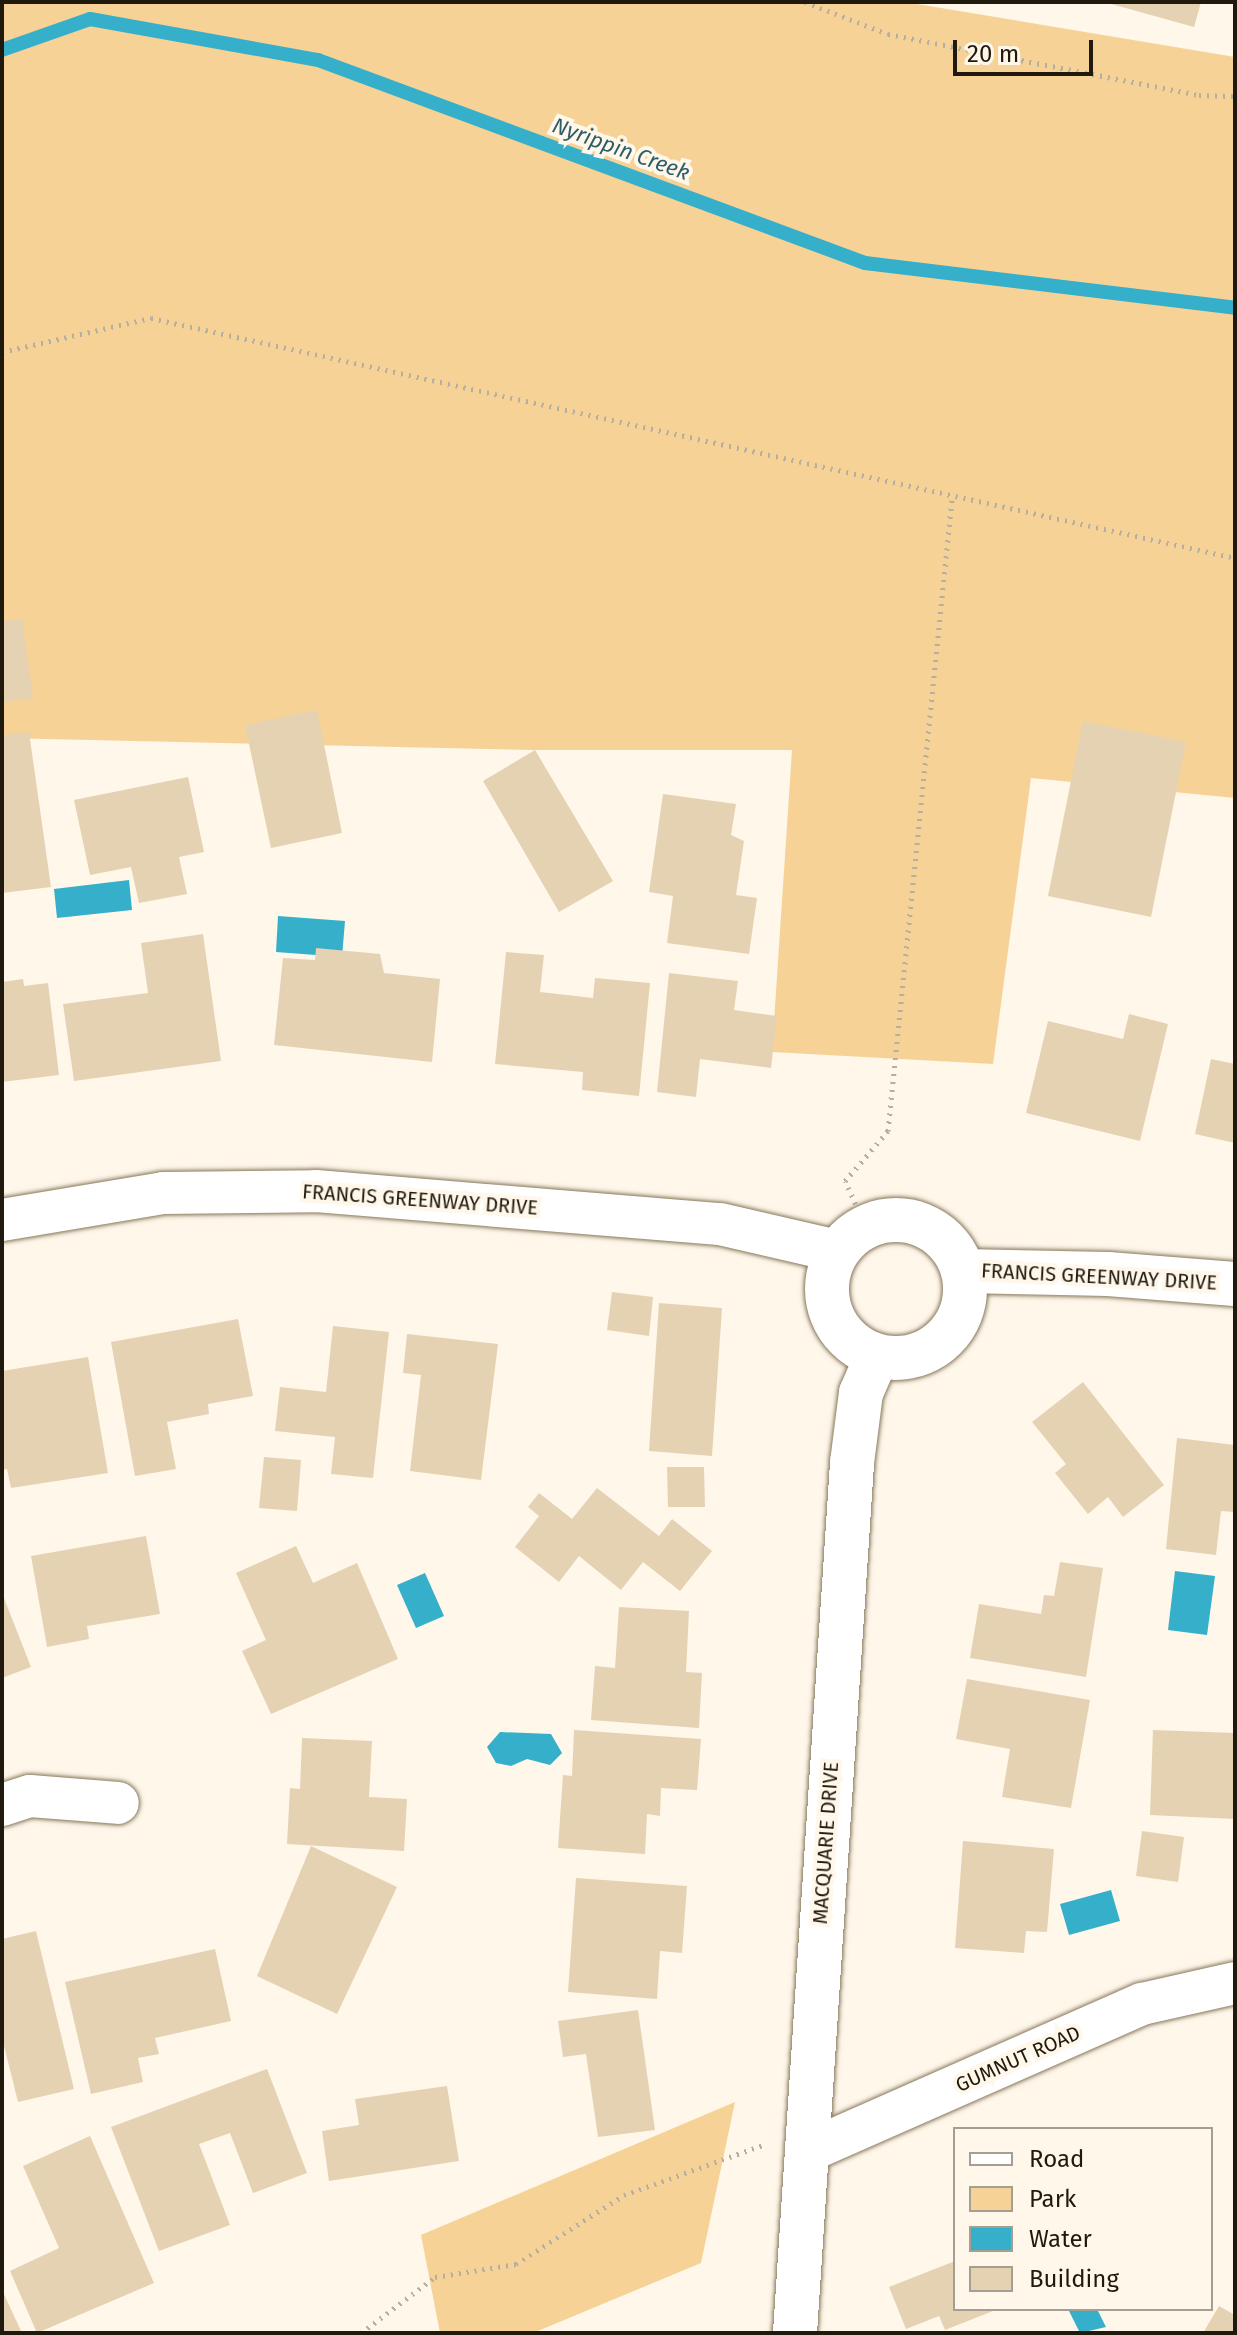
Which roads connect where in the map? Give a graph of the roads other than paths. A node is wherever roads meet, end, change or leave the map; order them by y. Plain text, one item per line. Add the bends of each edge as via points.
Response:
1 (2, 1220) edge
2 (851, 1238) junction
3 (963, 1271) junction
4 (1235, 1284) edge
5 (877, 1356) junction
6 (118, 1803) dead end
7 (2, 1805) edge
8 (1235, 1983) edge
9 (806, 2141) junction
10 (795, 2333) edge

1 - 2 street, FRANCIS GREENWAY DRIVE via 163,1193 316,1191
2 - 3 main road via 884,1220 924,1225 955,1252
2 - 5 main road via 825,1292 840,1332
3 - 4 main road, FRANCIS GREENWAY DRIVE
3 - 5 main road via 966,1292 952,1331 918,1355
5 - 9 main road, MACQUARIE DRIVE via 861,1393 852,1463
6 - 7 street via 30,1796
8 - 9 street, GUMNUT ROAD via 1142,2004
9 - 10 main road, MACQUARIE DRIVE

